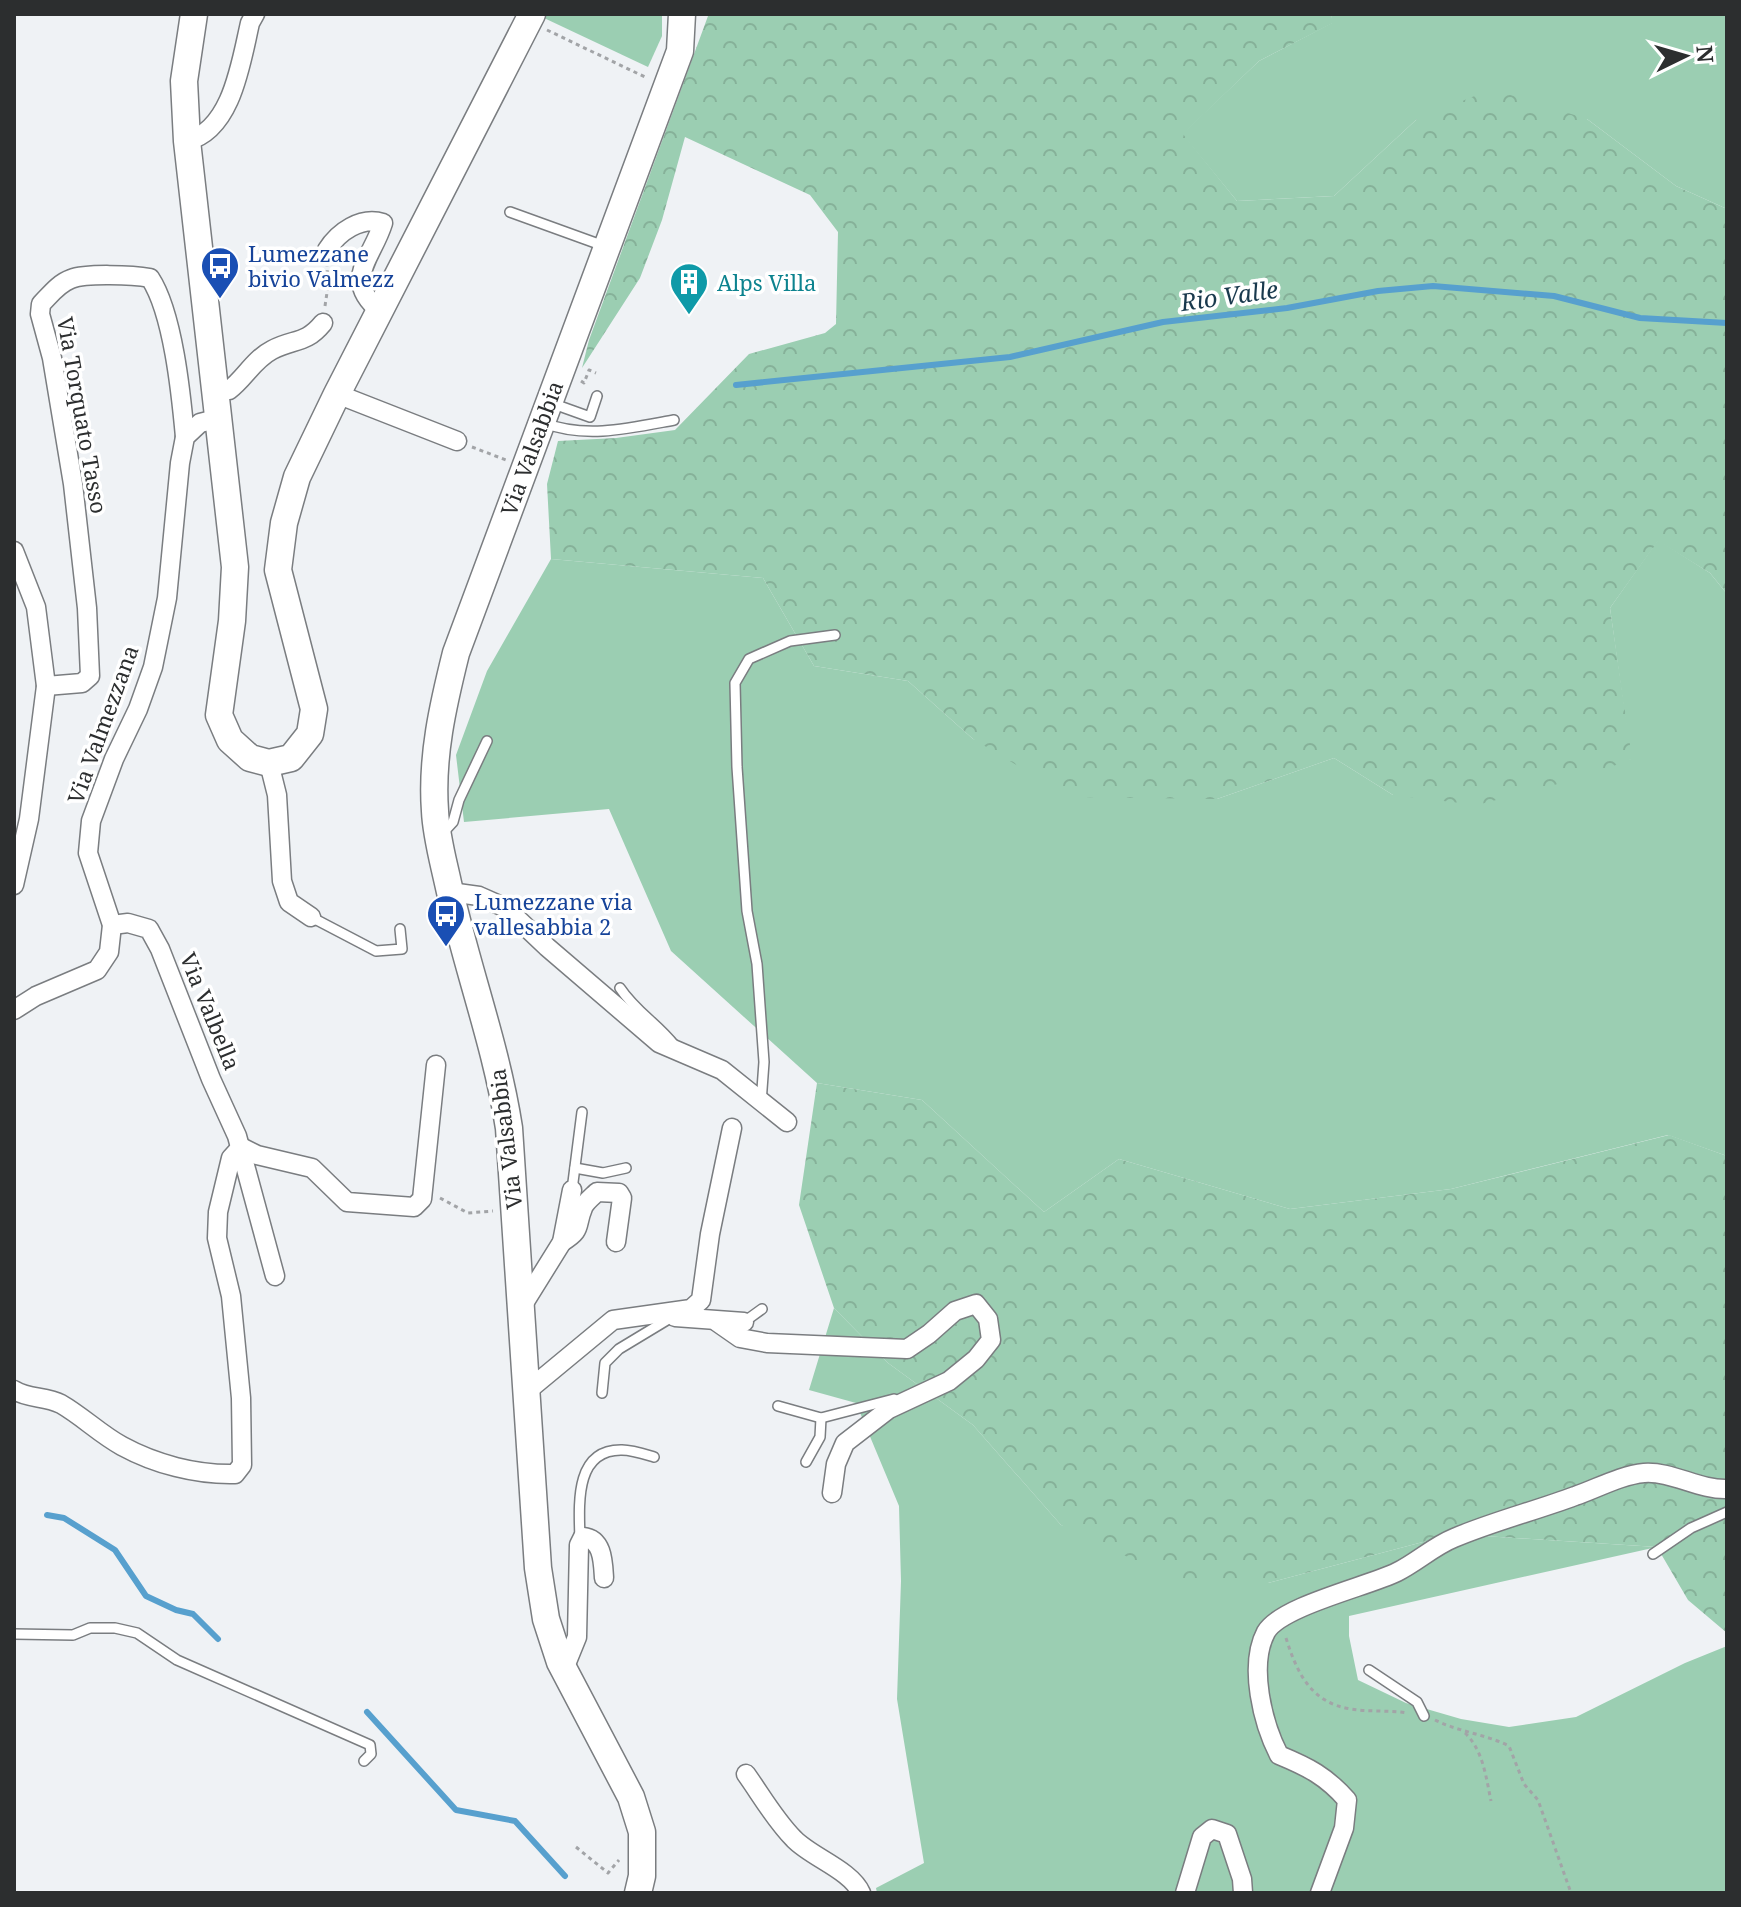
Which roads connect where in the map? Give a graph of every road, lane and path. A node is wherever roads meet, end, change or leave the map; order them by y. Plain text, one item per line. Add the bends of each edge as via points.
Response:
1 (194, 14) edge
2 (255, 14) edge
3 (682, 14) edge
4 (529, 18) edge
5 (667, 87) junction
6 (187, 141) junction
7 (510, 212) dead end
8 (607, 247) junction
9 (327, 250) joint
10 (381, 312) junction
11 (323, 323) joint
12 (596, 373) dead end
13 (584, 383) dead end
14 (216, 391) junction
15 (337, 394) junction
16 (597, 396) dead end
17 (544, 412) junction
18 (220, 418) junction
19 (674, 420) dead end
20 (185, 437) junction
21 (457, 441) joint
22 (524, 467) junction
23 (14, 551) edge
24 (835, 635) dead end
25 (46, 686) junction
26 (487, 741) dead end
27 (269, 763) junction
28 (439, 837) junction
29 (14, 885) edge
30 (450, 892) junction
31 (311, 917) joint
32 (112, 925) junction
33 (400, 929) dead end
34 (620, 988) dead end
35 (14, 1010) edge
36 (679, 1051) junction
37 (436, 1065) dead end
38 (761, 1103) junction
39 (582, 1112) dead end
40 (787, 1122) dead end
41 (732, 1128) dead end
42 (241, 1147) junction
43 (575, 1168) junction
44 (626, 1168) dead end
45 (424, 1186) junction
46 (572, 1190) joint
47 (501, 1211) dead end
48 (562, 1242) junction
49 (616, 1242) dead end
50 (275, 1276) dead end
51 (521, 1308) junction
52 (762, 1309) dead end
53 (664, 1316) junction
54 (717, 1322) junction
55 (744, 1322) joint
56 (14, 1390) edge
57 (526, 1392) junction
58 (602, 1393) dead end
59 (913, 1398) junction
60 (778, 1406) dead end
61 (821, 1418) junction
62 (654, 1457) dead end
63 (806, 1462) dead end
64 (1727, 1489) edge
65 (832, 1501) dead end
66 (1727, 1512) edge
67 (580, 1540) junction
68 (1653, 1554) dead end
69 (605, 1583) dead end
70 (1279, 1620) junction
71 (14, 1634) edge
72 (564, 1669) junction
73 (1369, 1670) dead end
74 (1424, 1716) junction
75 (1462, 1731) junction
76 (364, 1761) dead end
77 (746, 1774) dead end
78 (1491, 1801) dead end
79 (642, 1832) junction
80 (576, 1847) dead end
81 (638, 1893) edge
82 (861, 1893) edge
83 (1185, 1893) edge
84 (1243, 1893) edge
85 (1320, 1893) edge
86 (1571, 1893) edge

1 - 6 main road via 184,81
2 - 6 street via 233,91 211,130
3 - 5 main road, Via Valsabbia via 680,51
4 - 5 path
4 - 10 main road
5 - 8 main road, Via Valsabbia
6 - 14 main road
7 - 8 lane
8 - 17 main road, Via Valsabbia
9 - 10 street via 335,237 355,225 383,223 368,251 361,282 366,300
9 - 11 path
10 - 15 main road
11 - 14 street via 312,337 274,348 253,362 229,390
12 - 13 path via 589,370
14 - 18 main road
15 - 21 street
15 - 27 main road via 297,477 278,570 314,709 310,734 291,758
16 - 17 lane via 590,417
17 - 19 lane via 564,431 629,429
17 - 22 main road, Via Valsabbia
18 - 20 street via 200,423
18 - 27 main road via 235,567 219,715 230,740 250,758
20 - 25 street, Via Torquato Tasso via 161,294 150,278 72,278 60,285 41,304 40,314 73,484 90,676 82,683
20 - 32 street, Via Valmezzana via 167,598 153,667 91,821 88,853
21 - 22 path
22 - 28 main road, Via Valsabbia via 456,653 442,707 434,766
23 - 25 street via 36,607
24 - 38 lane via 790,641 749,659 735,683 747,911 757,964 764,1062
25 - 29 street via 29,819
26 - 28 lane via 453,822
27 - 31 street via 277,795 282,881 289,902
28 - 30 main road, Via Valsabbia
30 - 36 street via 479,896 506,908 659,1043
30 - 51 main road, Via Valsabbia via 501,1076
31 - 33 lane via 376,951 402,949
32 - 35 street via 109,952 97,970
32 - 42 street, Via Valbella via 149,929
34 - 36 lane
36 - 38 street via 722,1070
37 - 45 street
38 - 40 street
39 - 43 lane
41 - 53 street via 701,1300 691,1309
42 - 45 street via 312,1168 347,1202 414,1207
42 - 50 street, Via Valbella
42 - 56 street via 231,1158 217,1238 231,1296 241,1398 242,1465 235,1474 162,1463 122,1446 58,1402
43 - 44 lane via 603,1173
43 - 46 lane
45 - 47 path via 468,1213
46 - 48 street
48 - 49 street via 574,1235 583,1206 597,1192 612,1192 622,1198
48 - 51 street
51 - 57 main road, Via Valsabbia
52 - 55 lane
53 - 54 street
53 - 57 street via 613,1320
53 - 58 lane via 605,1363
54 - 55 street
54 - 59 street via 740,1338 767,1343 907,1349 955,1311 976,1304 988,1319 991,1340 949,1381
57 - 72 main road, Via Valsabbia via 538,1568 546,1619
59 - 61 lane
59 - 65 street via 889,1409 845,1443 836,1464
60 - 61 lane
61 - 63 lane via 820,1437
62 - 67 lane via 623,1450 589,1461 583,1474
64 - 70 street via 1643,1473 1451,1539 1396,1573
66 - 68 lane
67 - 69 street via 587,1537 597,1543
67 - 72 street via 577,1637
70 - 74 path via 1295,1665 1315,1695 1350,1709
70 - 85 street via 1267,1630 1260,1649 1259,1694 1268,1733 1279,1755 1329,1780 1347,1800 1344,1828
71 - 76 lane via 73,1635 90,1628 137,1633 177,1660 357,1737 370,1745 371,1754
72 - 79 main road, Via Valsabbia via 631,1797
73 - 74 lane via 1417,1702
74 - 75 path
75 - 78 path via 1474,1742
75 - 86 path via 1509,1746 1524,1784 1538,1800
77 - 82 street via 794,1840
79 - 80 path via 608,1873
79 - 81 main road, Via Valsabbia
83 - 84 street via 1202,1837 1212,1829 1227,1834

